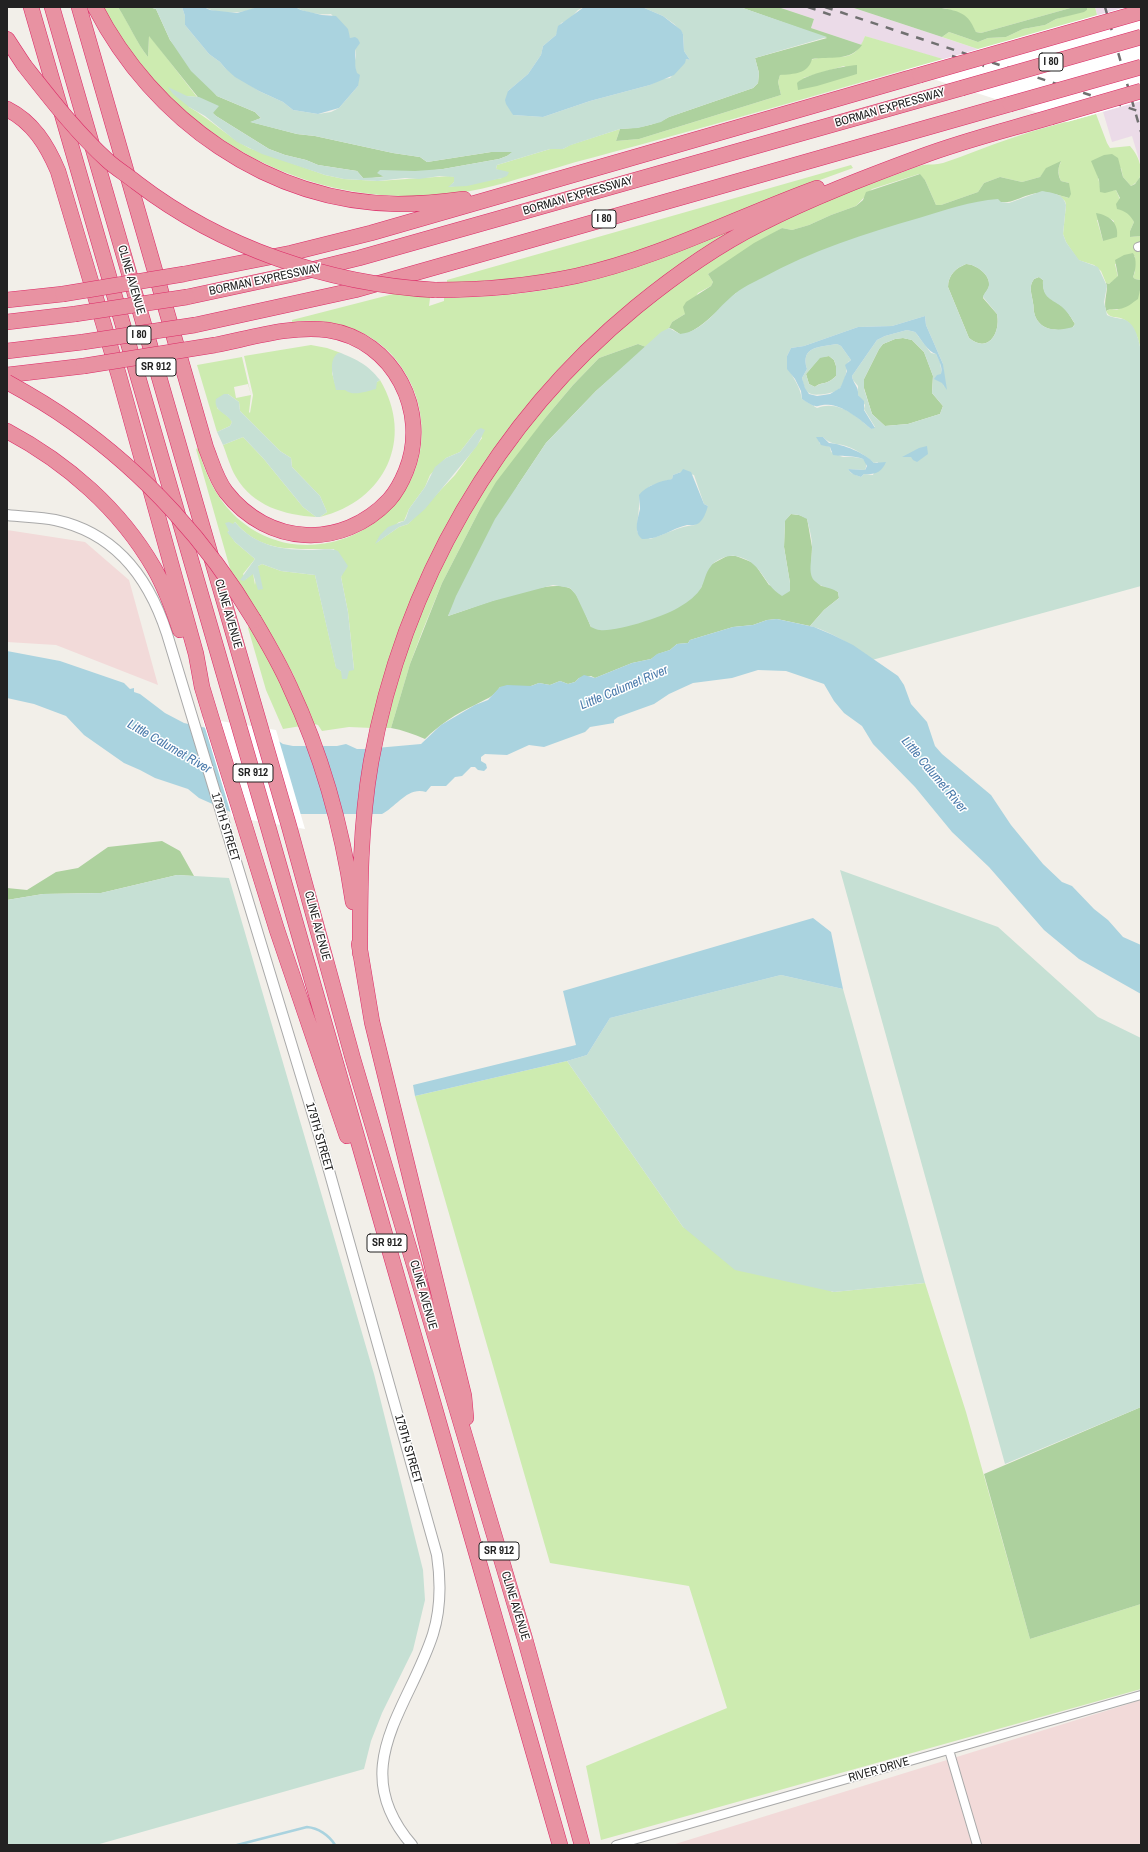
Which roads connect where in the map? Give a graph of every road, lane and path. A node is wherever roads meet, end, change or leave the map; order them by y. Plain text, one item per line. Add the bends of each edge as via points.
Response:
1 (31, 7) edge
2 (52, 7) edge
3 (79, 7) edge
4 (95, 7) edge
5 (1141, 12) edge
6 (1141, 37) edge
7 (7, 39) edge
8 (1141, 67) edge
9 (1141, 91) edge
10 (7, 109) edge
11 (921, 156) junction
12 (538, 184) junction
13 (7, 300) edge
14 (7, 322) edge
15 (7, 351) edge
16 (7, 375) edge
17 (7, 382) edge
18 (7, 431) edge
19 (7, 515) edge
20 (202, 687) junction
21 (360, 953) junction
22 (380, 1220) junction
23 (468, 1448) junction
24 (1141, 1695) edge
25 (949, 1750) junction
26 (412, 1845) edge
27 (560, 1845) edge
28 (582, 1845) edge
29 (616, 1845) edge
30 (977, 1845) edge

1 - 22 highway, CLINE AVENUE / SR 912
2 - 23 highway, CLINE AVENUE / SR 912 via 261,728 353,1059
3 - 16 highway, bridge via 206,448 215,474 225,491 253,519 271,528 290,534 331,533 355,525 373,515 390,499 403,478 414,444 414,424 405,390 388,364 374,350 345,334 296,329 215,345 84,366
4 - 12 highway via 108,33 130,63 174,112 222,149 283,181 323,193 397,204 464,199
5 - 12 highway, bridge
6 - 14 highway, BORMAN EXPRESSWAY / I 80, bridge via 359,258 187,297
7 - 11 highway, bridge via 61,113 108,161 186,217 243,246 295,265 354,280 416,289 477,290 530,285 577,276 627,262 838,180
8 - 15 highway, I 80, bridge via 354,290 195,325
9 - 11 highway, bridge
10 - 20 highway via 18,114 34,130 48,148 58,171 119,376 196,654
11 - 21 highway via 818,197 758,225 706,256 660,288 574,364 540,400 505,444 470,496 448,536 406,630 380,723 368,780 362,839
12 - 13 highway, bridge via 461,208 291,254 63,294
17 - 21 highway, bridge via 73,422 148,486 205,550 254,620 287,679 328,785 342,840
18 - 20 highway via 66,468 131,532 155,569
19 - 26 street, 179TH STREET via 56,520 73,525 101,540 126,560 146,584 159,611 319,1135 437,1555 440,1589 436,1622 394,1720 383,1760 387,1802 395,1822
20 - 22 highway via 339,1115
21 - 23 highway via 372,1022 464,1396
22 - 27 highway, CLINE AVENUE / SR 912
23 - 28 highway, CLINE AVENUE / SR 912 via 526,1639
24 - 25 street, RIVER DRIVE
25 - 29 street, RIVER DRIVE
25 - 30 street

